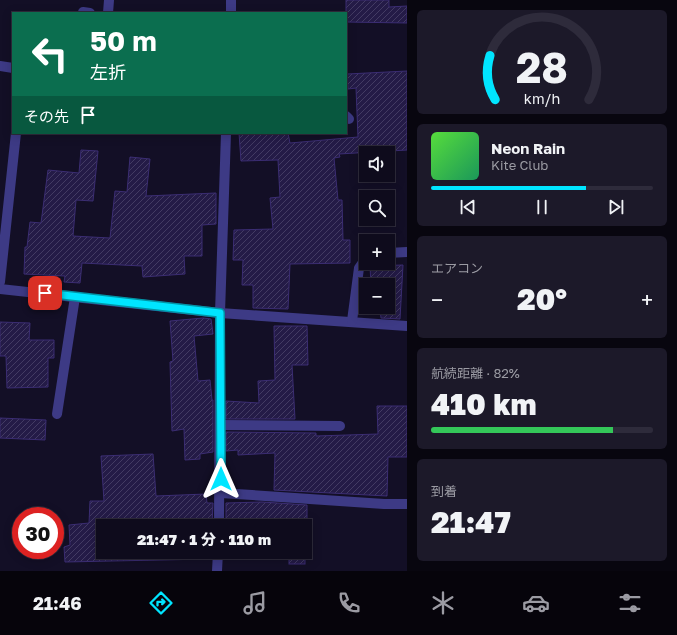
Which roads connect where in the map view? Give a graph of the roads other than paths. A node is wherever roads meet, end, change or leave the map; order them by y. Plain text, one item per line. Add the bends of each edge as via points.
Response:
1 (109, 0) edge
2 (231, 0) edge
3 (108, 12) edge
4 (231, 12) edge
5 (0, 66) edge
6 (12, 68) edge
7 (16, 134) edge
8 (226, 134) edge
9 (5, 194) edge
10 (407, 252) edge
11 (395, 253) edge
12 (359, 268) edge
13 (0, 282) edge
14 (0, 288) edge
15 (75, 297) junction
16 (220, 313) junction
17 (352, 321) junction
18 (407, 326) edge
19 (57, 414) dead end
20 (221, 425) junction
21 (340, 426) dead end
22 (221, 493) junction
23 (407, 504) edge
24 (219, 519) edge
25 (218, 559) edge
26 (217, 571) edge

1 - 3 street
2 - 4 street
5 - 6 street
7 - 9 street
8 - 16 street
9 - 13 street
10 - 11 street
12 - 17 street
14 - 15 street
15 - 16 street
15 - 19 street
16 - 17 street
16 - 20 street
17 - 18 street
20 - 21 street
20 - 22 street
22 - 23 street
22 - 24 street
25 - 26 street

